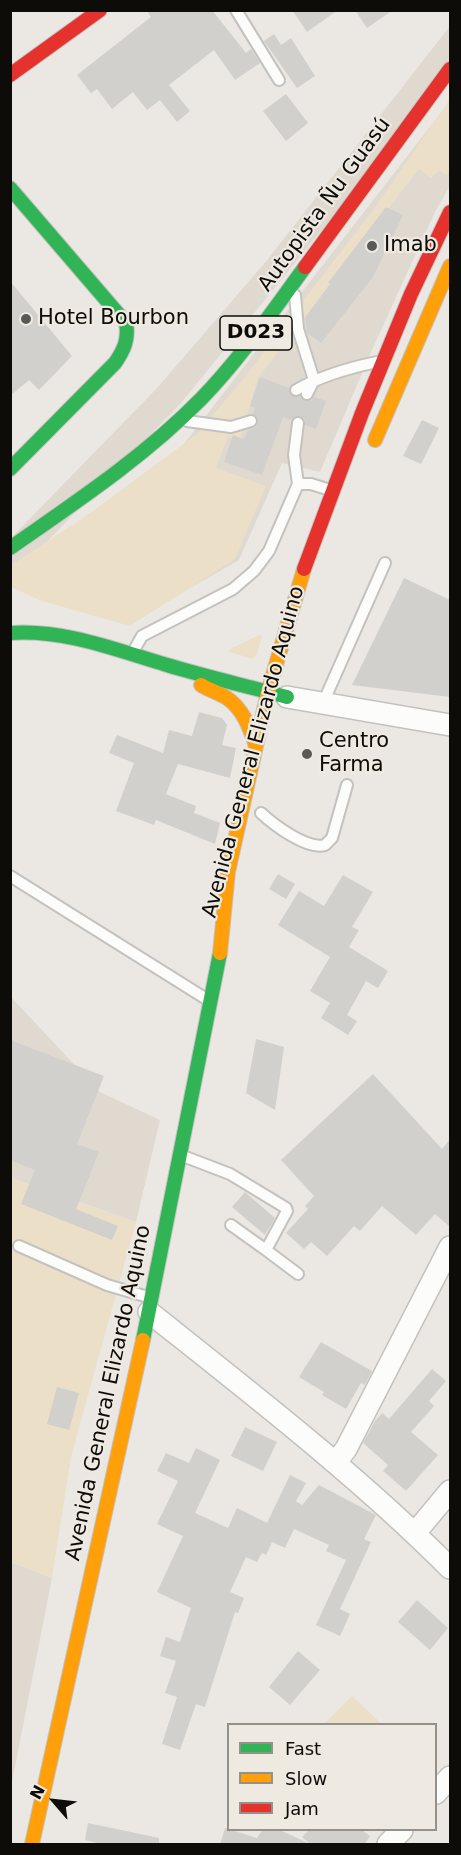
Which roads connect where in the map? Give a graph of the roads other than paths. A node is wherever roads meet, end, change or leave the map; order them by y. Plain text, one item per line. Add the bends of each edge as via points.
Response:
1 (100, 10) edge
2 (236, 10) edge
3 (450, 69) edge
4 (10, 75) edge
5 (279, 81) dead end
6 (10, 188) edge
7 (450, 212) edge
8 (450, 266) edge
9 (294, 282) junction
10 (383, 361) junction
11 (314, 380) junction
12 (374, 381) junction
13 (296, 390) dead end
14 (396, 390) junction
15 (307, 394) dead end
16 (179, 419) junction
17 (251, 421) dead end
18 (298, 423) dead end
19 (368, 457) dead end
20 (10, 469) edge
21 (298, 484) junction
22 (333, 491) junction
23 (10, 548) edge
24 (384, 563) dead end
25 (10, 633) edge
26 (131, 655) junction
27 (177, 669) junction
28 (282, 696) junction
29 (323, 703) junction
30 (450, 725) edge
31 (256, 746) junction
32 (347, 785) dead end
33 (261, 813) dead end
34 (10, 876) edge
35 (239, 897) dead end
36 (221, 949) junction
37 (211, 1002) junction
38 (180, 1154) junction
39 (231, 1225) dead end
40 (19, 1246) dead end
41 (450, 1247) edge
42 (266, 1250) junction
43 (298, 1274) dead end
44 (150, 1305) junction
45 (336, 1462) junction
46 (450, 1491) edge
47 (415, 1533) junction
48 (450, 1568) edge
49 (450, 1777) edge
50 (437, 1791) edge
51 (401, 1831) edge
52 (32, 1845) edge
53 (388, 1845) edge

1 - 4 main road
2 - 5 lane
3 - 9 main road, Autopista Ñu Guasú / D023
6 - 20 main road via 126,322 128,331 123,352 115,363
7 - 10 main road, Avenida General Elizardo Aquino
8 - 14 main road
9 - 11 lane via 296,322
9 - 16 main road, Autopista Ñu Guasú / D023 via 247,346
10 - 11 lane
10 - 12 main road, Avenida General Elizardo Aquino
11 - 13 lane
11 - 15 lane
12 - 14 main road
12 - 22 main road, Avenida General Elizardo Aquino
14 - 19 main road
16 - 17 lane via 231,427
16 - 23 main road, Autopista Ñu Guasú / D023 via 98,487
18 - 21 lane via 294,455
21 - 22 lane
21 - 26 lane via 269,550 254,571 232,588 148,633
22 - 28 main road, Avenida General Elizardo Aquino via 298,584
24 - 29 lane
25 - 26 main road via 68,637
26 - 27 main road
27 - 28 main road
27 - 31 main road via 238,708 249,722
28 - 29 street
28 - 31 main road, Avenida General Elizardo Aquino
29 - 30 street
31 - 36 main road, Avenida General Elizardo Aquino via 228,872
32 - 33 lane via 332,838 325,845 315,845 278,828
34 - 37 lane
35 - 36 main road, Avenida General Elizardo Aquino
36 - 37 main road, Avenida General Elizardo Aquino
37 - 38 main road, Avenida General Elizardo Aquino
38 - 42 lane via 230,1174 286,1208
38 - 44 main road, Avenida General Elizardo Aquino
39 - 42 lane
40 - 44 lane
41 - 45 street
42 - 43 lane
44 - 45 street
44 - 52 main road, Avenida General Elizardo Aquino
45 - 47 street
46 - 47 street
47 - 48 street
49 - 50 street
51 - 53 street

